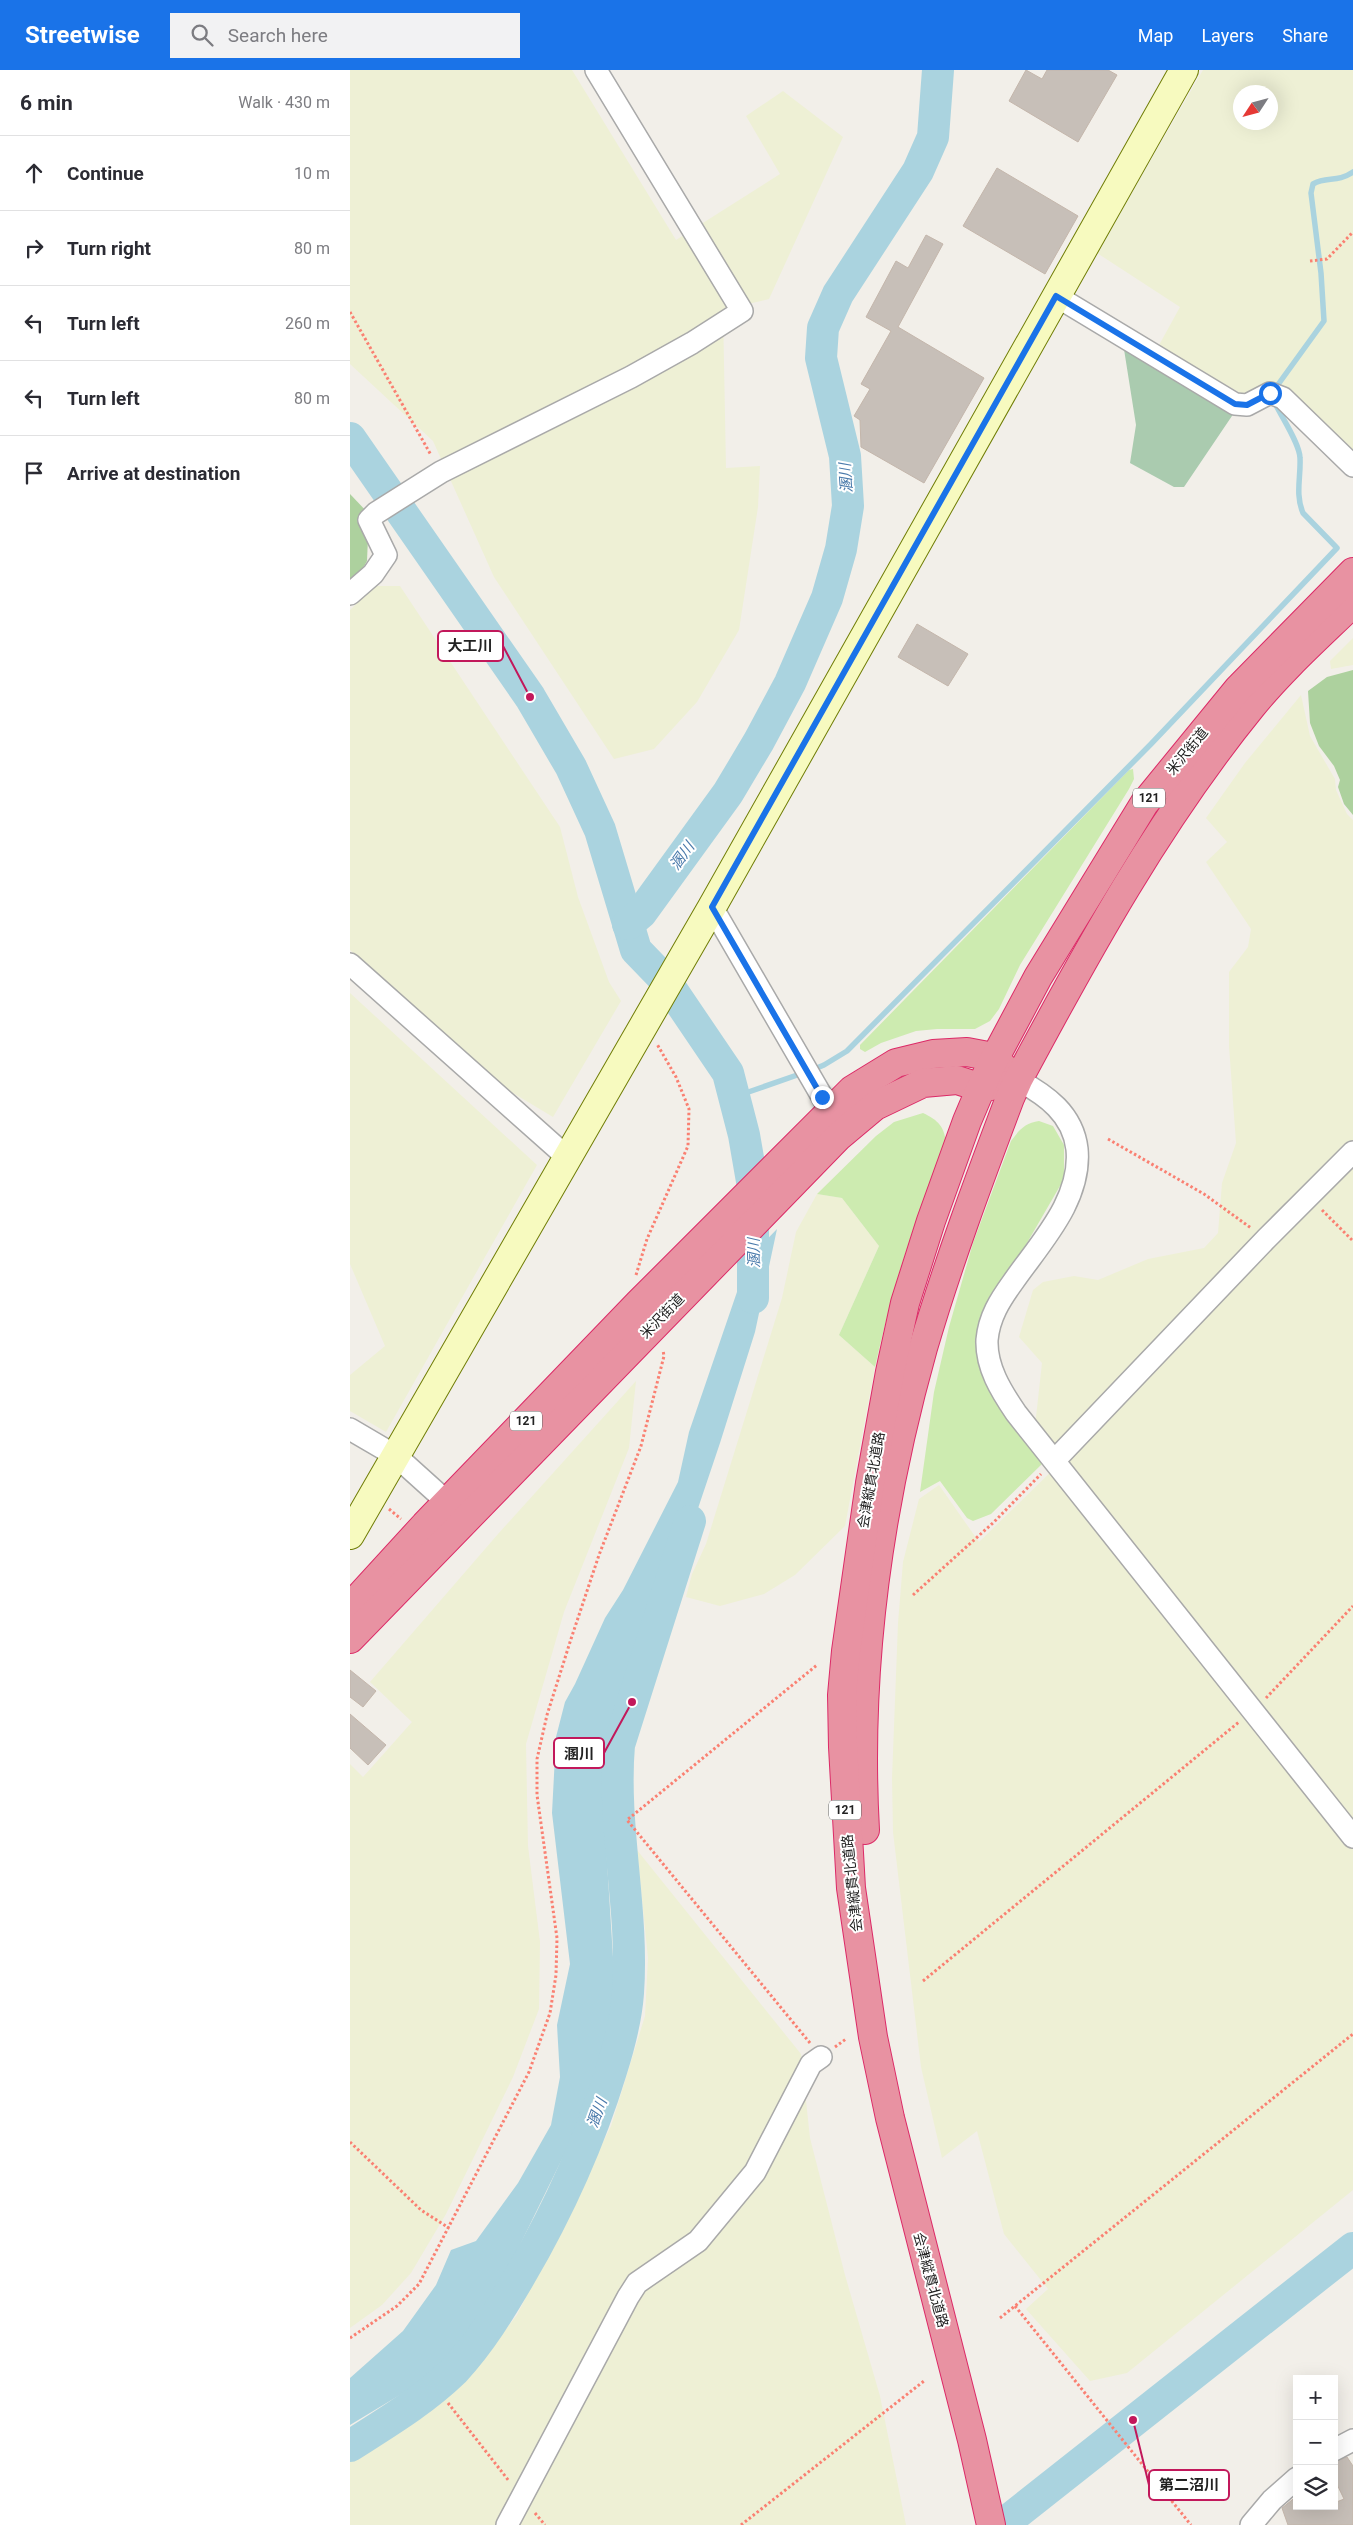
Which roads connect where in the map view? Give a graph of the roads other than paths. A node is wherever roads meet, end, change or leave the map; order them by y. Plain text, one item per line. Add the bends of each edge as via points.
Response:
1 (596, 70) edge
2 (1184, 70) edge
3 (1056, 296) junction
4 (1353, 466) edge
5 (1353, 572) edge
6 (350, 594) edge
7 (1353, 603) edge
8 (712, 907) junction
9 (352, 970) edge
10 (995, 1059) junction
11 (1018, 1080) junction
12 (982, 1088) junction
13 (832, 1122) junction
14 (1353, 1152) edge
15 (568, 1158) junction
16 (713, 1247) junction
17 (350, 1429) edge
18 (396, 1456) junction
19 (1055, 1460) junction
20 (456, 1510) junction
21 (350, 1535) edge
22 (350, 1607) edge
23 (350, 1639) edge
24 (1353, 1837) edge
25 (822, 2057) road end
26 (1353, 2440) edge
27 (1338, 2448) edge
28 (1293, 2482) edge
29 (994, 2494) junction
30 (507, 2525) edge
31 (991, 2525) edge
32 (1009, 2525) edge
33 (1251, 2525) edge

1 - 6 street via 742,311 631,377 432,477 376,512 369,520 386,555 373,574
2 - 3 street
3 - 4 street via 1235,404 1247,405 1270,393 1283,398
3 - 8 street
5 - 10 highway, 米沢街道 / 121 via 1238,689 1144,804 1038,977
7 - 11 highway, 米沢街道 / 121 via 1253,705 1168,822 1089,948
8 - 13 street
8 - 15 street
9 - 15 street
10 - 11 highway, 米沢街道 / 121
10 - 12 highway, 121
10 - 13 highway, 米沢街道 / 121 via 967,1052 951,1052 896,1063 852,1090
11 - 12 highway
11 - 19 street via 1049,1099 1060,1110 1074,1134 1077,1169 1068,1201 1000,1300 991,1319 987,1342 992,1372 1002,1391
11 - 29 highway, 会津縦貫北道路 / 121 via 968,1211 924,1345 898,1447 880,1554 864,1697 868,1886 886,2035 940,2267 988,2434
12 - 13 highway, 米沢街道 / 121 via 957,1080 923,1083
12 - 29 highway, 会津縦貫北道路 / 121 via 931,1221 905,1303 890,1372 851,1603 842,1695 842,1747 851,1888 873,2037 890,2118
13 - 16 highway, 米沢街道 / 121
14 - 19 street
15 - 18 street
16 - 20 highway, 米沢街道 / 121 via 657,1322
16 - 20 highway, 米沢街道 / 121 via 639,1303
17 - 18 street
18 - 20 street
18 - 21 street
19 - 24 street
20 - 22 highway, 米沢街道 / 121
20 - 23 highway, 米沢街道 / 121
25 - 30 street via 811,2064 755,2172 698,2241 637,2283
26 - 27 street
28 - 33 street
29 - 31 highway, 会津縦貫北道路 / 121
29 - 32 highway, 会津縦貫北道路 / 121

